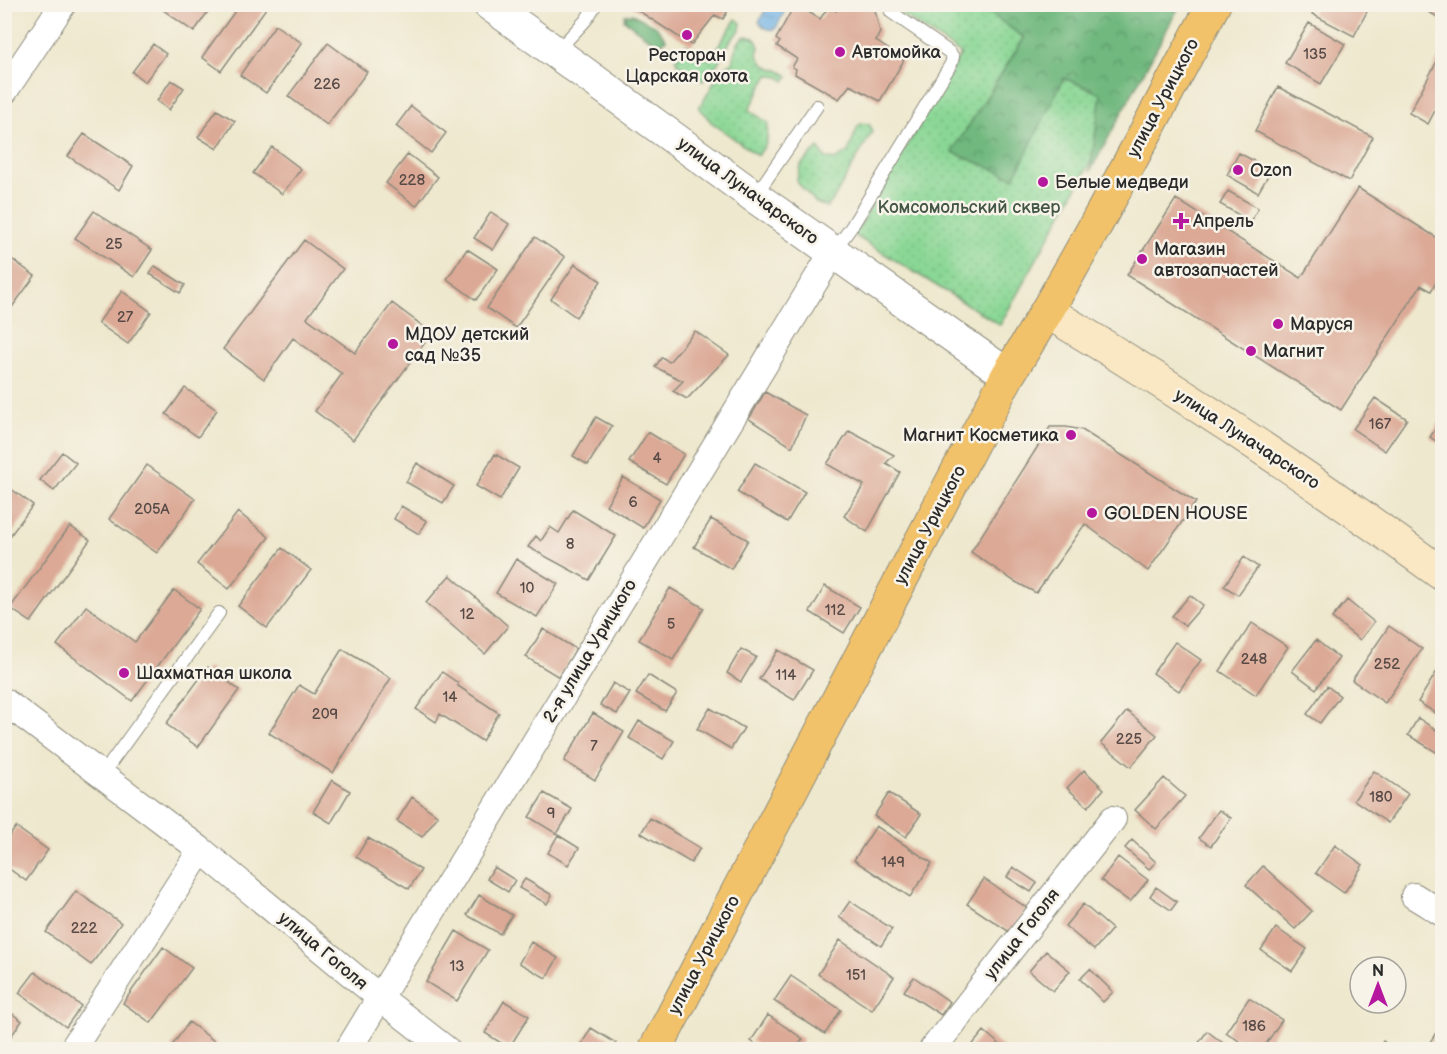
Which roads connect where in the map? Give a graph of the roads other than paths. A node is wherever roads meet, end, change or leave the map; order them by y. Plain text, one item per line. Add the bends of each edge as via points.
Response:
1 (63, 4) edge
2 (489, 4) edge
3 (596, 4) edge
4 (1214, 4) edge
5 (891, 12) dead end
6 (556, 53) junction
7 (4, 92) edge
8 (817, 106) dead end
9 (755, 197) junction
10 (833, 252) junction
11 (1048, 312) junction
12 (1008, 375) junction
13 (1443, 574) edge
14 (219, 613) dead end
15 (4, 701) edge
16 (102, 775) junction
17 (1113, 819) dead end
18 (201, 850) junction
19 (1414, 896) dead end
20 (1443, 913) edge
21 (380, 997) junction
22 (72, 1050) edge
23 (348, 1050) edge
24 (447, 1050) edge
25 (655, 1050) edge
26 (932, 1050) edge

1 - 7 street
2 - 6 street, улица Луначарского
3 - 6 lane
4 - 11 main road, улица Урицкого
5 - 10 lane via 953,57
6 - 9 street, улица Луначарского
8 - 9 lane
9 - 10 street, улица Луначарского
10 - 12 street, улица Луначарского
10 - 21 street, 2-я улица Урицкого
11 - 12 main road, улица Урицкого
11 - 13 main road, улица Луначарского via 1341,501
12 - 25 main road, улица Урицкого
14 - 16 lane
15 - 16 street, улица Гоголя
16 - 18 street, улица Гоголя
17 - 26 street, улица Гоголя
18 - 21 street, улица Гоголя
18 - 22 street
19 - 20 street
21 - 23 street, 2-я улица Урицкого
21 - 24 street, улица Гоголя

